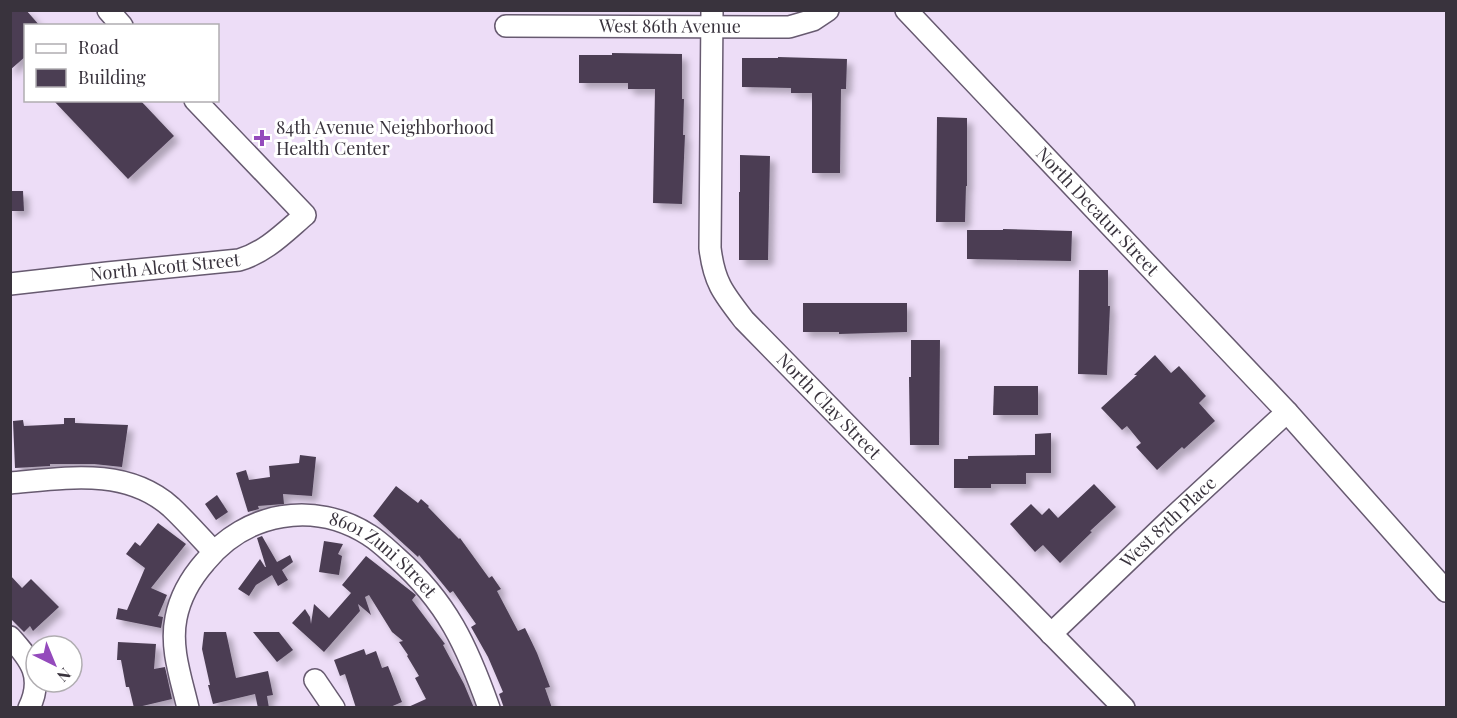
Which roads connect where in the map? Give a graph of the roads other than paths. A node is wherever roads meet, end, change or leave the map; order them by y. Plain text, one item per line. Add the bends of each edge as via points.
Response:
1 (108, 10) edge
2 (828, 10) edge
3 (906, 10) edge
4 (711, 19) edge
5 (120, 24) edge
6 (506, 26) dead end
7 (197, 102) edge
8 (10, 284) edge
9 (1287, 412) junction
10 (10, 483) edge
11 (213, 551) junction
12 (1444, 583) edge
13 (1051, 634) junction
14 (10, 637) edge
15 (315, 680) dead end
16 (29, 708) edge
17 (188, 708) edge
18 (334, 708) edge
19 (489, 708) edge
20 (1124, 708) edge

1 - 5 street
2 - 4 street, West 86th Avenue via 813,20 789,27
3 - 9 street, North Decatur Street
4 - 6 street, West 86th Avenue
4 - 13 street, North Clay Street via 710,248 715,275 726,297 744,320
7 - 8 street, North Alcott Street via 305,214 268,247 239,260
9 - 12 street, North Decatur Street
9 - 13 street, West 87th Place
10 - 11 street via 93,477 129,483 170,507
11 - 17 street, 8601 Zuni Street via 191,579 176,619 174,650
11 - 19 street, 8601 Zuni Street via 251,525 294,515 344,522 368,534 409,569 442,608 466,648
13 - 20 street, North Clay Street
14 - 16 street via 29,658 35,676 36,693
15 - 18 street

